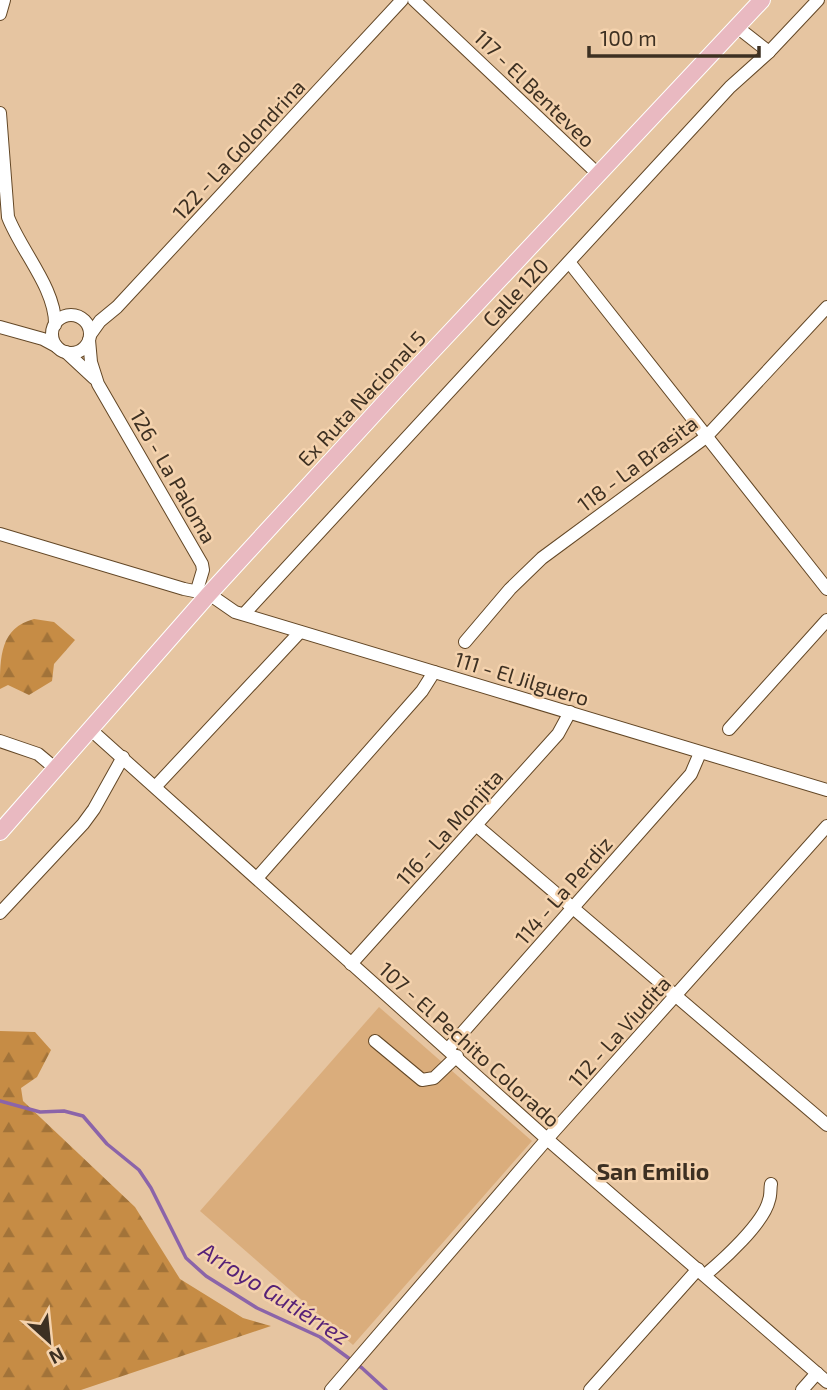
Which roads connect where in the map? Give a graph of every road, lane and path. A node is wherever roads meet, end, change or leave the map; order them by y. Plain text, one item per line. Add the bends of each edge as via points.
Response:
1 (4, 0) edge
2 (402, 0) edge
3 (414, 0) edge
4 (762, 0) edge
5 (818, 0) edge
6 (0, 14) edge
7 (737, 27) junction
8 (769, 52) junction
9 (0, 113) edge
10 (598, 174) junction
11 (569, 262) junction
12 (52, 301) junction
13 (827, 307) edge
14 (79, 318) junction
15 (100, 321) junction
16 (0, 327) edge
17 (54, 328) junction
18 (39, 338) junction
19 (89, 338) junction
20 (61, 349) junction
21 (98, 384) junction
22 (706, 437) junction
23 (0, 534) edge
24 (827, 589) edge
25 (204, 592) junction
26 (244, 614) junction
27 (827, 620) edge
28 (300, 632) junction
29 (465, 642) dead end
30 (434, 672) junction
31 (570, 712) junction
32 (729, 729) dead end
33 (91, 730) junction
34 (0, 741) edge
35 (700, 753) junction
36 (123, 757) junction
37 (57, 769) junction
38 (156, 786) junction
39 (827, 790) edge
40 (477, 826) junction
41 (827, 826) edge
42 (0, 832) edge
43 (257, 878) junction
44 (574, 907) junction
45 (0, 913) edge
46 (352, 964) junction
47 (677, 996) junction
48 (375, 1041) dead end
49 (453, 1053) junction
50 (826, 1123) edge
51 (547, 1139) junction
52 (771, 1184) dead end
53 (702, 1272) junction
54 (822, 1378) edge
55 (331, 1390) edge
56 (590, 1390) edge
57 (802, 1390) edge

1 - 6 street
2 - 15 street, 122 - La Golondrina
3 - 10 street, 117 - El Benteveo
4 - 7 main road, Ex Ruta Nacional 5
5 - 8 street, Calle 120
7 - 8 street
7 - 10 main road, Ex Ruta Nacional 5
8 - 11 street, Calle 120 via 730,87
9 - 12 street via 8,217
10 - 25 main road, Ex Ruta Nacional 5
11 - 22 street
11 - 26 street, Calle 120
12 - 14 street
12 - 17 street
13 - 22 street, 118 - La Brasita
14 - 15 street
14 - 17 street via 63,317
14 - 19 street
15 - 19 street, 122 - La Golondrina
16 - 18 street
17 - 18 street
17 - 20 street
18 - 20 street
19 - 20 street via 77,352
19 - 21 street, 126 - La Paloma
20 - 21 street, 126 - La Paloma
21 - 25 street, 126 - La Paloma via 202,564
22 - 24 street
22 - 29 street, 118 - La Brasita via 542,558
23 - 25 street, 111 - El Jilguero
25 - 26 street, 111 - El Jilguero
25 - 33 main road, Ex Ruta Nacional 5
26 - 28 street, 111 - El Jilguero
27 - 32 street
28 - 30 street, 111 - El Jilguero
28 - 38 street
30 - 31 street, 111 - El Jilguero
30 - 43 street
31 - 35 street, 111 - El Jilguero
31 - 40 street, 116 - La Monjita via 558,734
33 - 36 street, 107 - El Pechito Colorado
33 - 37 main road, Ex Ruta Nacional 5
34 - 37 street via 37,754
35 - 39 street, 111 - El Jilguero
35 - 44 street, 114 - La Perdiz via 691,774
36 - 38 street, 107 - El Pechito Colorado
36 - 45 street via 83,824
37 - 42 main road, Ex Ruta Nacional 5
38 - 43 street, 107 - El Pechito Colorado
40 - 44 street
40 - 46 street, 116 - La Monjita
41 - 47 street, 112 - La Viudita
43 - 46 street, 107 - El Pechito Colorado
44 - 47 street
44 - 49 street, 114 - La Perdiz
46 - 49 street, 107 - El Pechito Colorado
47 - 50 street
47 - 51 street, 112 - La Viudita
48 - 49 street, 114 - La Perdiz via 422,1080 434,1078
49 - 51 street, 107 - El Pechito Colorado
51 - 53 street, 107 - El Pechito Colorado
51 - 55 street, 112 - La Viudita
52 - 53 street via 769,1202 760,1218 726,1257
53 - 54 street, 107 - El Pechito Colorado
53 - 56 street
54 - 57 street

